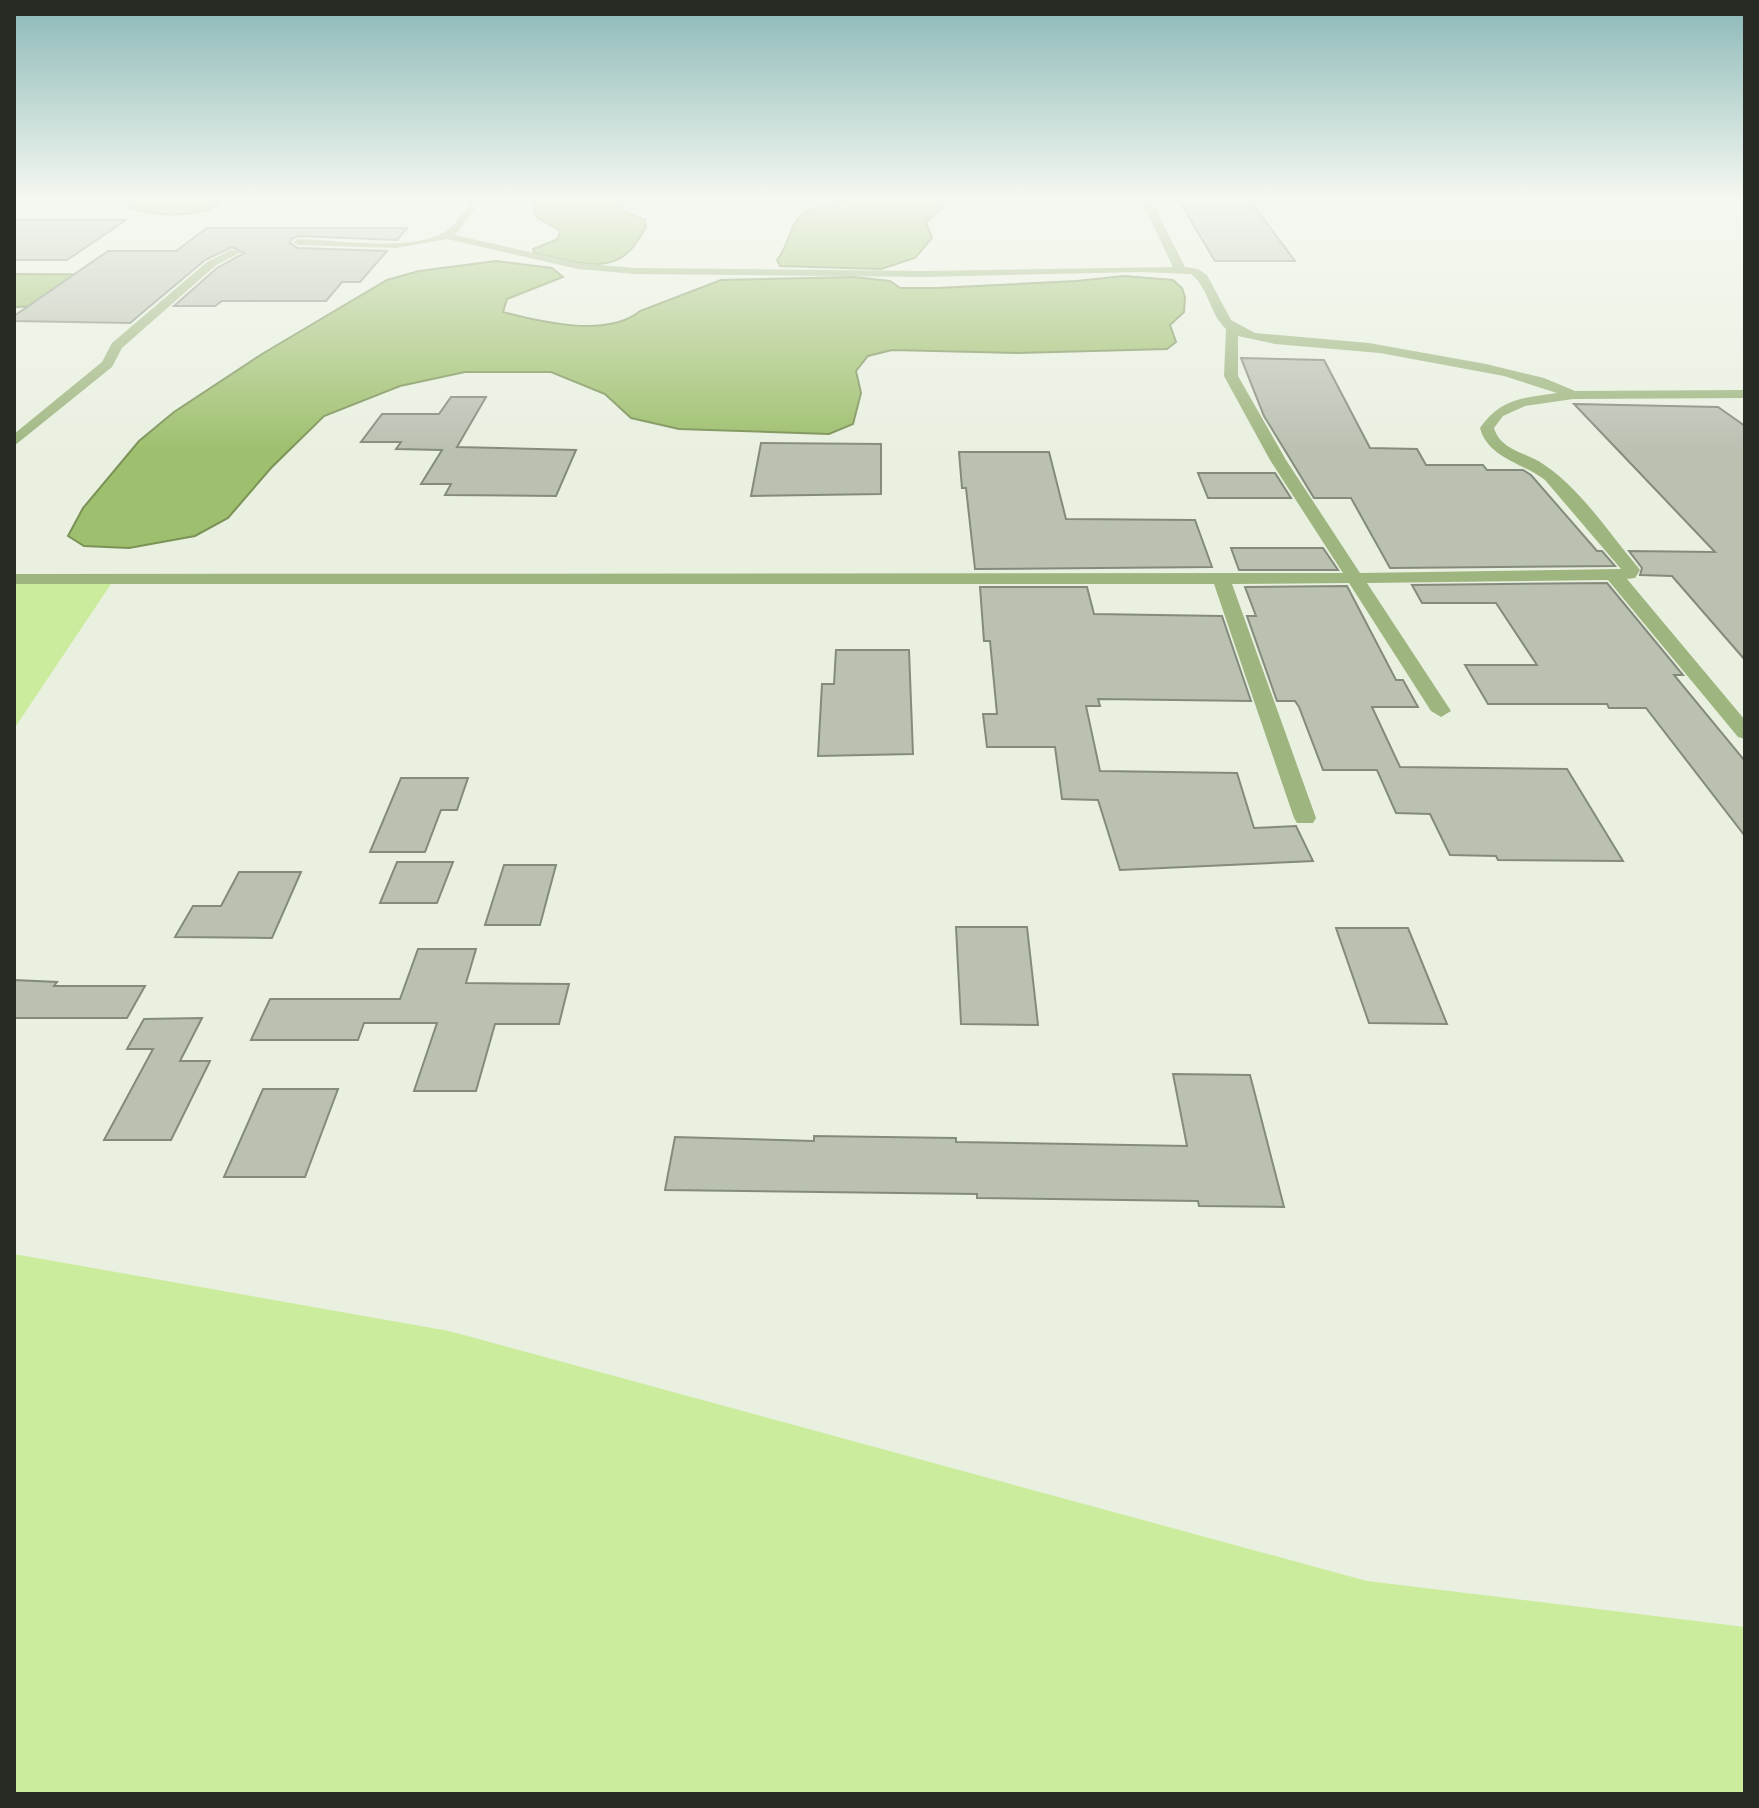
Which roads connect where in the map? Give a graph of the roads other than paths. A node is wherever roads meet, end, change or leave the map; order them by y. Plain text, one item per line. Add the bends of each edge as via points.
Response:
1 (189, 283) edge
2 (1205, 283) edge
3 (1232, 329) junction
4 (1745, 394) edge
5 (1573, 395) junction
6 (14, 442) edge
7 (1614, 575) junction
8 (14, 579) edge
9 (1221, 579) junction
10 (1353, 579) junction
11 (1441, 711) dead end
12 (1745, 733) edge
13 (1305, 818) dead end

1 - 6 street via 117,346 107,364
2 - 3 street via 1219,316
3 - 5 street via 1252,337 1350,345 1511,373
3 - 10 street via 1231,376
4 - 5 street
5 - 7 street via 1522,402 1498,413 1487,428 1488,439 1550,476 1631,570
7 - 10 street
7 - 12 street
8 - 9 street
9 - 10 street
9 - 13 street
10 - 11 street

